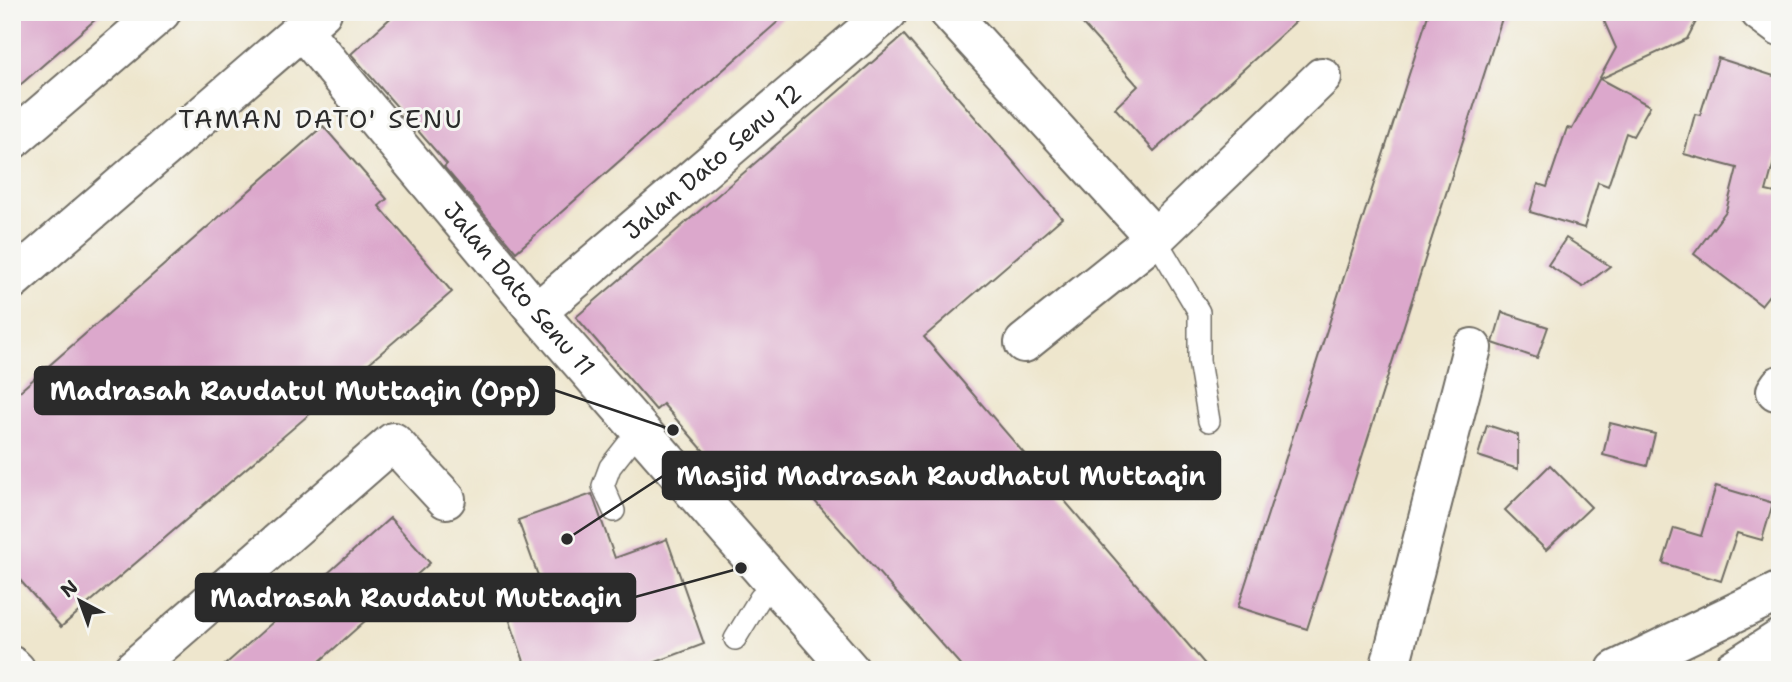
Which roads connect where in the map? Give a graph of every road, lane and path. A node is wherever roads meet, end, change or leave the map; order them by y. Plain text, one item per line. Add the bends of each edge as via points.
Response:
1 (162, 12) edge
2 (888, 12) edge
3 (949, 12) edge
4 (1760, 12) edge
5 (312, 21) edge
6 (1780, 27) edge
7 (1322, 77) dead end
8 (12, 140) edge
9 (1155, 238) junction
10 (19, 261) edge
11 (537, 312) junction
12 (1024, 343) dead end
13 (1472, 348) dead end
14 (1209, 421) dead end
15 (639, 430) junction
16 (446, 499) dead end
17 (614, 511) dead end
18 (775, 586) junction
19 (1780, 591) edge
20 (735, 639) dead end
21 (1780, 639) edge
22 (132, 670) edge
23 (850, 670) edge
24 (1389, 670) edge
25 (1616, 670) edge
26 (1732, 670) edge

1 - 8 main road
2 - 11 main road, Jalan Dato Senu 12
3 - 9 main road
4 - 6 main road
5 - 10 main road
5 - 11 main road, Jalan Dato Senu 11
7 - 9 main road
9 - 12 main road
9 - 14 lane via 1199,312 1199,361
11 - 15 main road, Jalan Dato Senu 11
13 - 24 main road
15 - 17 lane via 610,467 603,486
15 - 18 main road, Jalan Dato Senu 11
16 - 22 main road via 393,442
18 - 20 lane via 760,598
18 - 23 main road, Jalan Dato Senu 11
19 - 25 main road
21 - 26 main road

